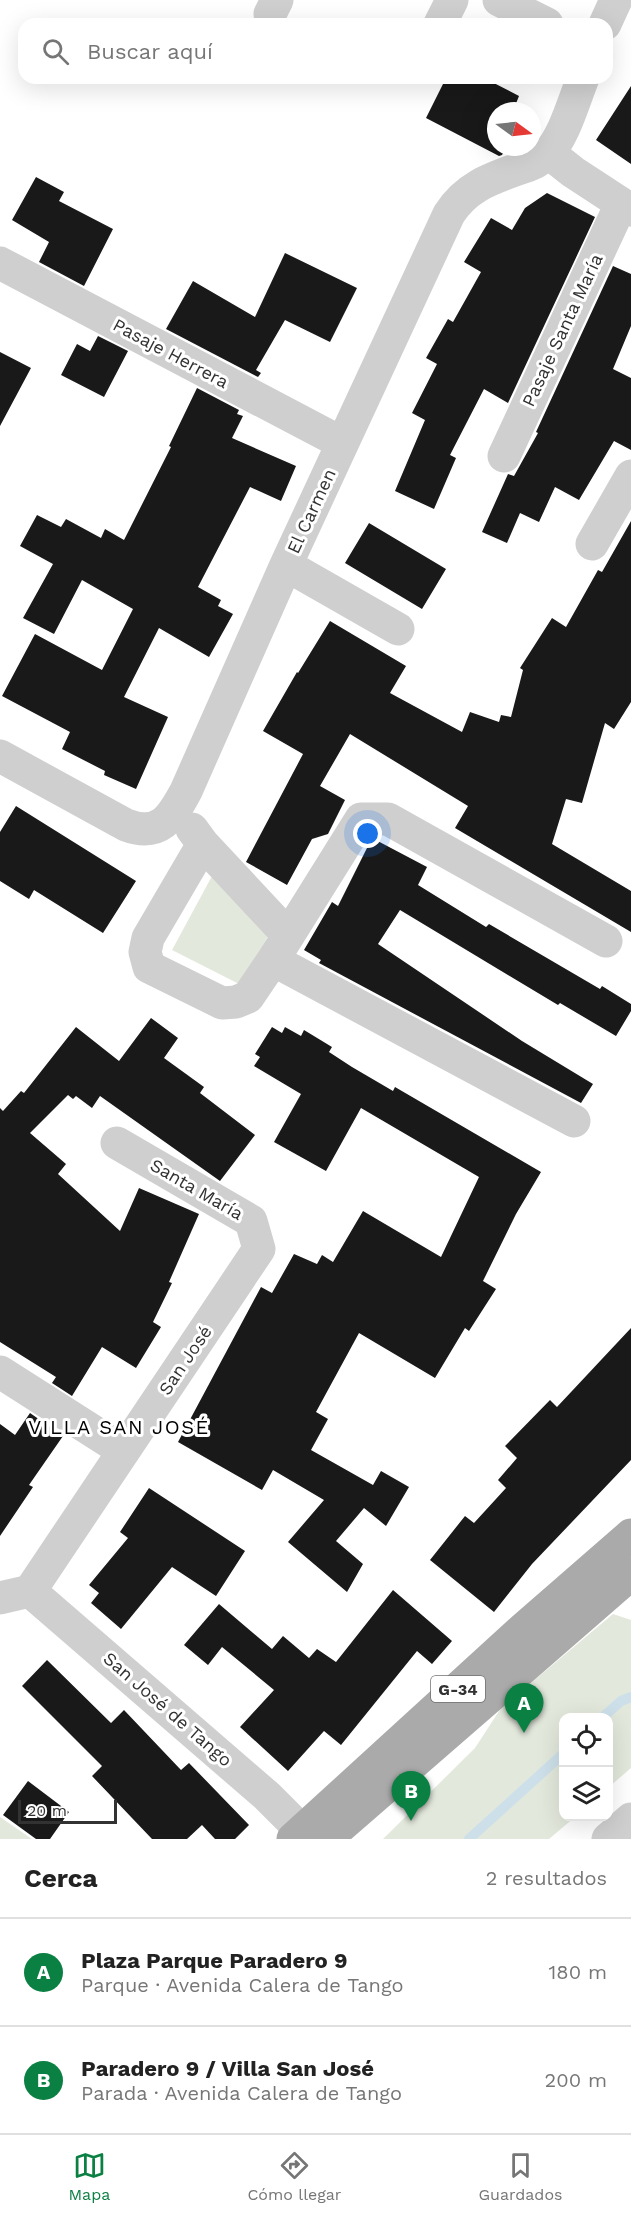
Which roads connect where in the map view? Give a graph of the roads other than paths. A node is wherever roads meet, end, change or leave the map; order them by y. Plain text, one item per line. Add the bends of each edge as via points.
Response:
1 (452, 0) edge
2 (499, 0) edge
3 (616, 0) edge
4 (443, 18) edge
5 (535, 18) edge
6 (608, 18) edge
7 (581, 84) edge
8 (549, 153) junction
9 (626, 207) edge
10 (0, 264) edge
11 (342, 443) junction
12 (504, 456) dead end
13 (631, 476) edge
14 (591, 544) dead end
15 (286, 565) junction
16 (398, 629) dead end
17 (0, 756) edge
18 (177, 808) junction
19 (203, 844) junction
20 (606, 941) dead end
21 (280, 947) junction
22 (574, 1121) dead end
23 (117, 1143) dead end
24 (259, 1249) joint
25 (0, 1372) edge
26 (124, 1451) junction
27 (626, 1565) edge
28 (15, 1594) edge
29 (631, 1819) edge
30 (306, 1837) edge
31 (608, 1839) edge

1 - 4 street
2 - 5 street
3 - 6 street
7 - 8 street
8 - 9 street
8 - 11 street, El Carmen via 529,165 480,183 456,203
9 - 12 street, Pasaje Santa María
10 - 11 street, Pasaje Herrera
11 - 15 street, El Carmen
13 - 14 street
15 - 16 street
15 - 18 street, El Carmen
17 - 18 street, El Carmen via 135,829 159,827 170,820
18 - 19 street
19 - 21 street
19 - 21 street via 150,932 145,952 148,967 222,1003 236,1002 248,997
20 - 21 street via 388,819 361,819
21 - 22 street
23 - 24 street, Santa María via 251,1221
24 - 26 street, San José
25 - 26 street
26 - 28 street, San José
27 - 30 main road, G-34
28 - 30 street, San José de Tango via 267,1796
29 - 31 street

